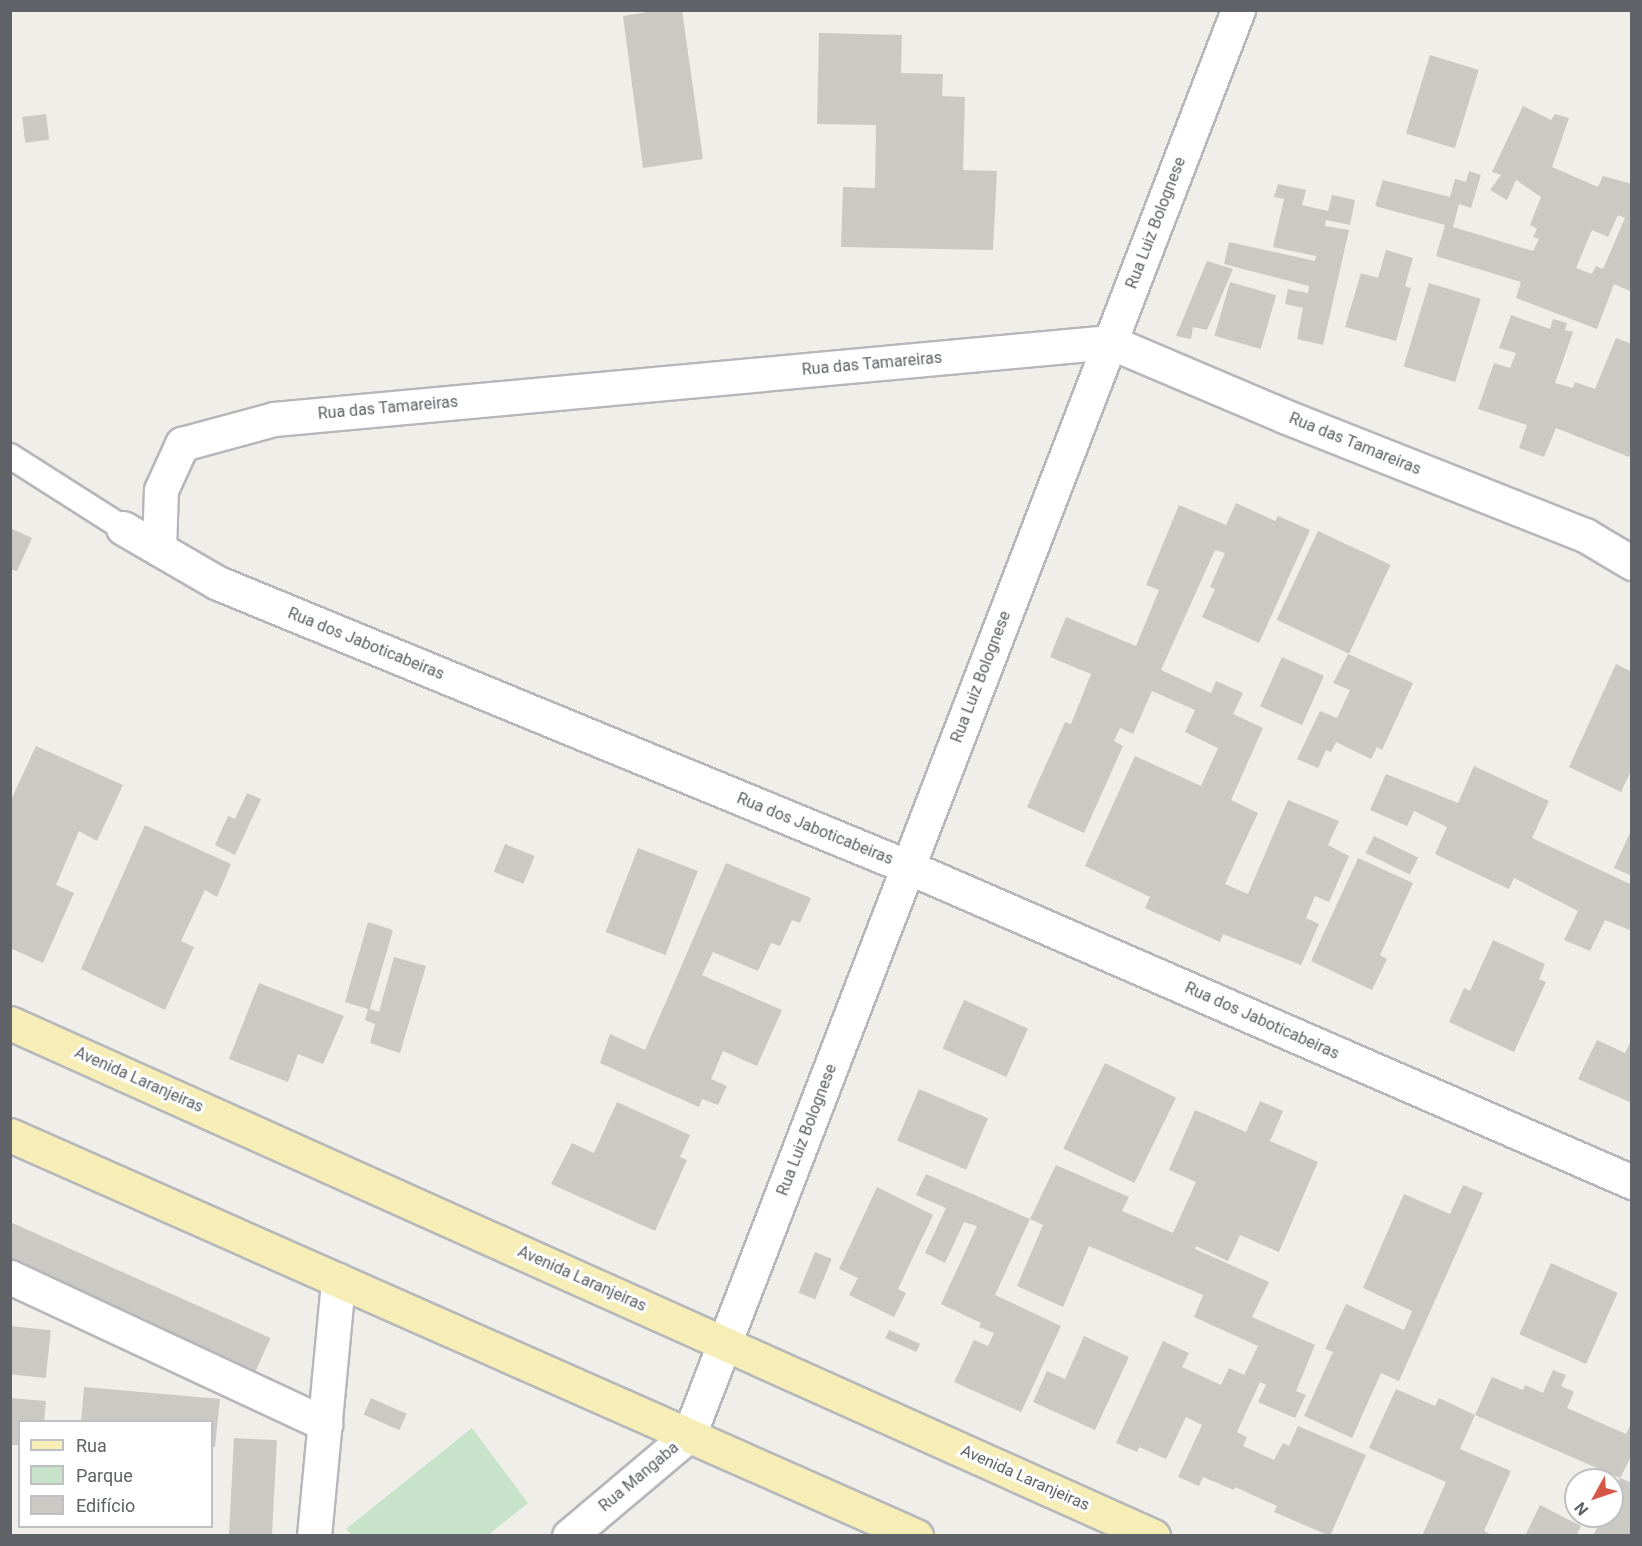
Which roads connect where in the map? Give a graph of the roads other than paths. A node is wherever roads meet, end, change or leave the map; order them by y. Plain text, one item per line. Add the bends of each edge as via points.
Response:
1 (1238, 10) edge
2 (1110, 342) junction
3 (10, 456) edge
4 (123, 528) joint
5 (159, 549) junction
6 (1632, 563) edge
7 (908, 867) junction
8 (10, 1023) edge
9 (10, 1135) edge
10 (1632, 1182) edge
11 (10, 1277) edge
12 (338, 1280) junction
13 (725, 1343) junction
14 (326, 1424) junction
15 (689, 1435) junction
16 (314, 1536) edge
17 (569, 1536) edge
18 (916, 1536) edge
19 (1154, 1536) edge

1 - 2 street, Rua Luiz Bolognese
2 - 5 street, Rua das Tamareiras via 274,419 182,444 161,490
2 - 6 street, Rua das Tamareiras via 1284,416 1585,535
2 - 7 street, Rua Luiz Bolognese
3 - 4 lane, Rua dos Jaboticabeiras
4 - 5 street, Rua dos Jaboticabeiras
5 - 7 street, Rua dos Jaboticabeiras via 218,583
7 - 10 street, Rua dos Jaboticabeiras
7 - 13 street, Rua Luiz Bolognese
8 - 13 main road, Avenida Laranjeiras
9 - 12 main road
11 - 14 street
12 - 14 street
12 - 15 main road
13 - 15 street, Rua Mangaba
13 - 19 main road, Avenida Laranjeiras
14 - 16 street
15 - 17 street, Rua Mangaba
15 - 18 main road

